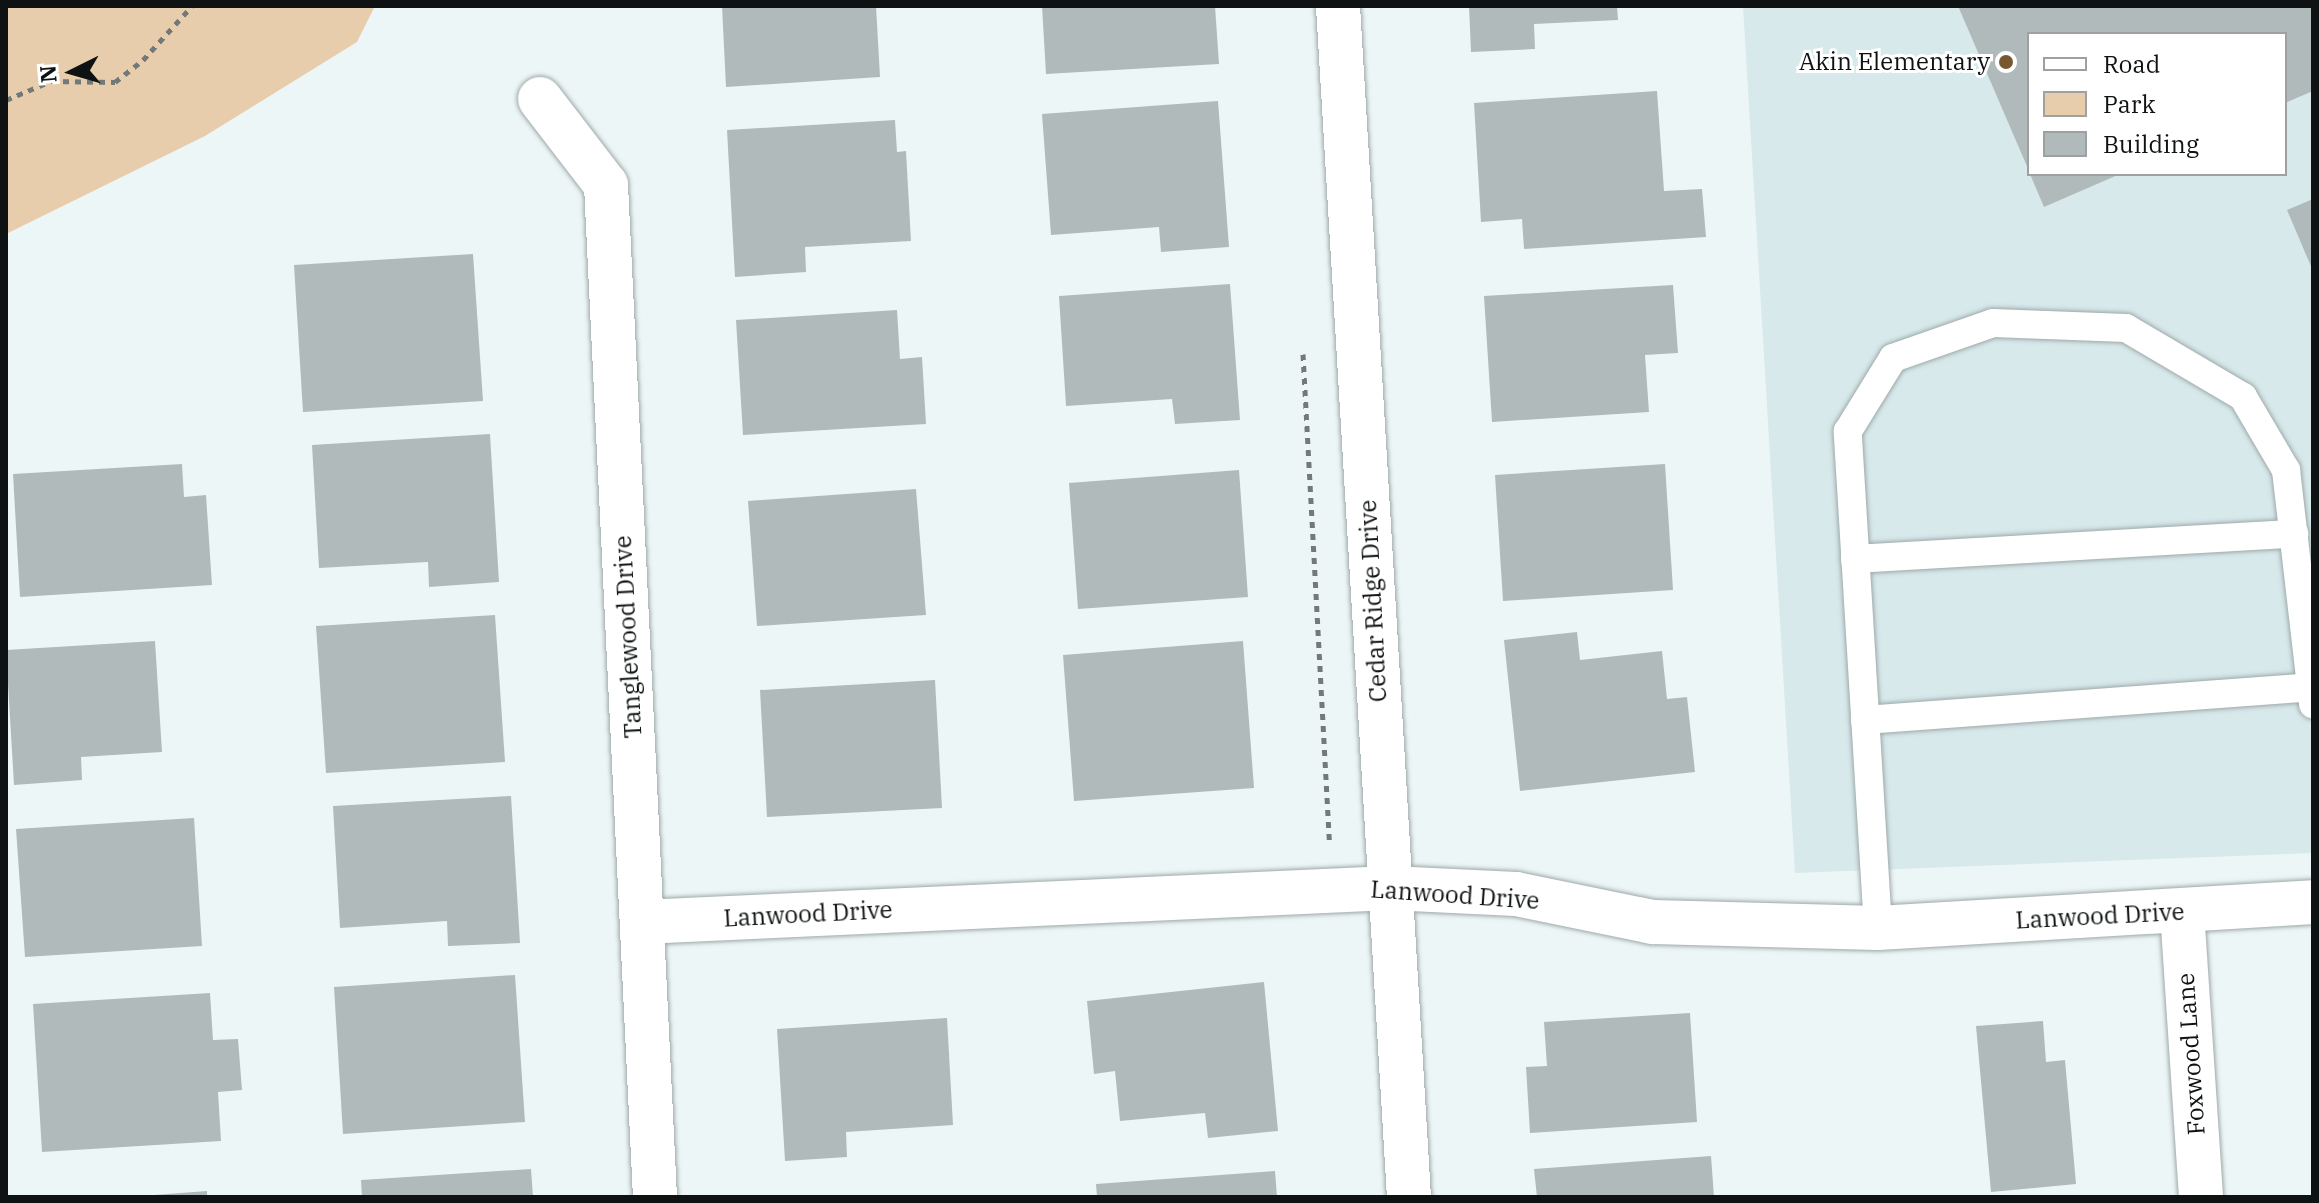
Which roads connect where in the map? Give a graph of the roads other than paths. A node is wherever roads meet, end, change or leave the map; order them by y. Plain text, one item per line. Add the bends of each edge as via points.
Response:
1 (1338, 6) edge
2 (540, 99) dead end
3 (2294, 534) junction
4 (1855, 559) junction
5 (2312, 695) edge
6 (1865, 720) junction
7 (1390, 888) junction
8 (2313, 902) edge
9 (2182, 911) junction
10 (642, 922) junction
11 (1878, 928) junction
12 (655, 1197) edge
13 (1409, 1197) edge
14 (2201, 1197) edge

1 - 7 street, Cedar Ridge Drive
2 - 10 street, Tanglewood Drive via 606,185
3 - 4 lane
3 - 4 lane via 2286,470 2243,397 2126,328 1993,323 1893,358 1848,431
3 - 5 lane
4 - 6 lane
5 - 6 lane
6 - 11 lane
7 - 10 street, Lanwood Drive
7 - 11 street, Lanwood Drive via 1516,894 1653,922
7 - 13 street, Cedar Ridge Drive
8 - 9 street, Lanwood Drive
9 - 11 street, Lanwood Drive
9 - 14 street, Foxwood Lane
10 - 12 street, Tanglewood Drive

